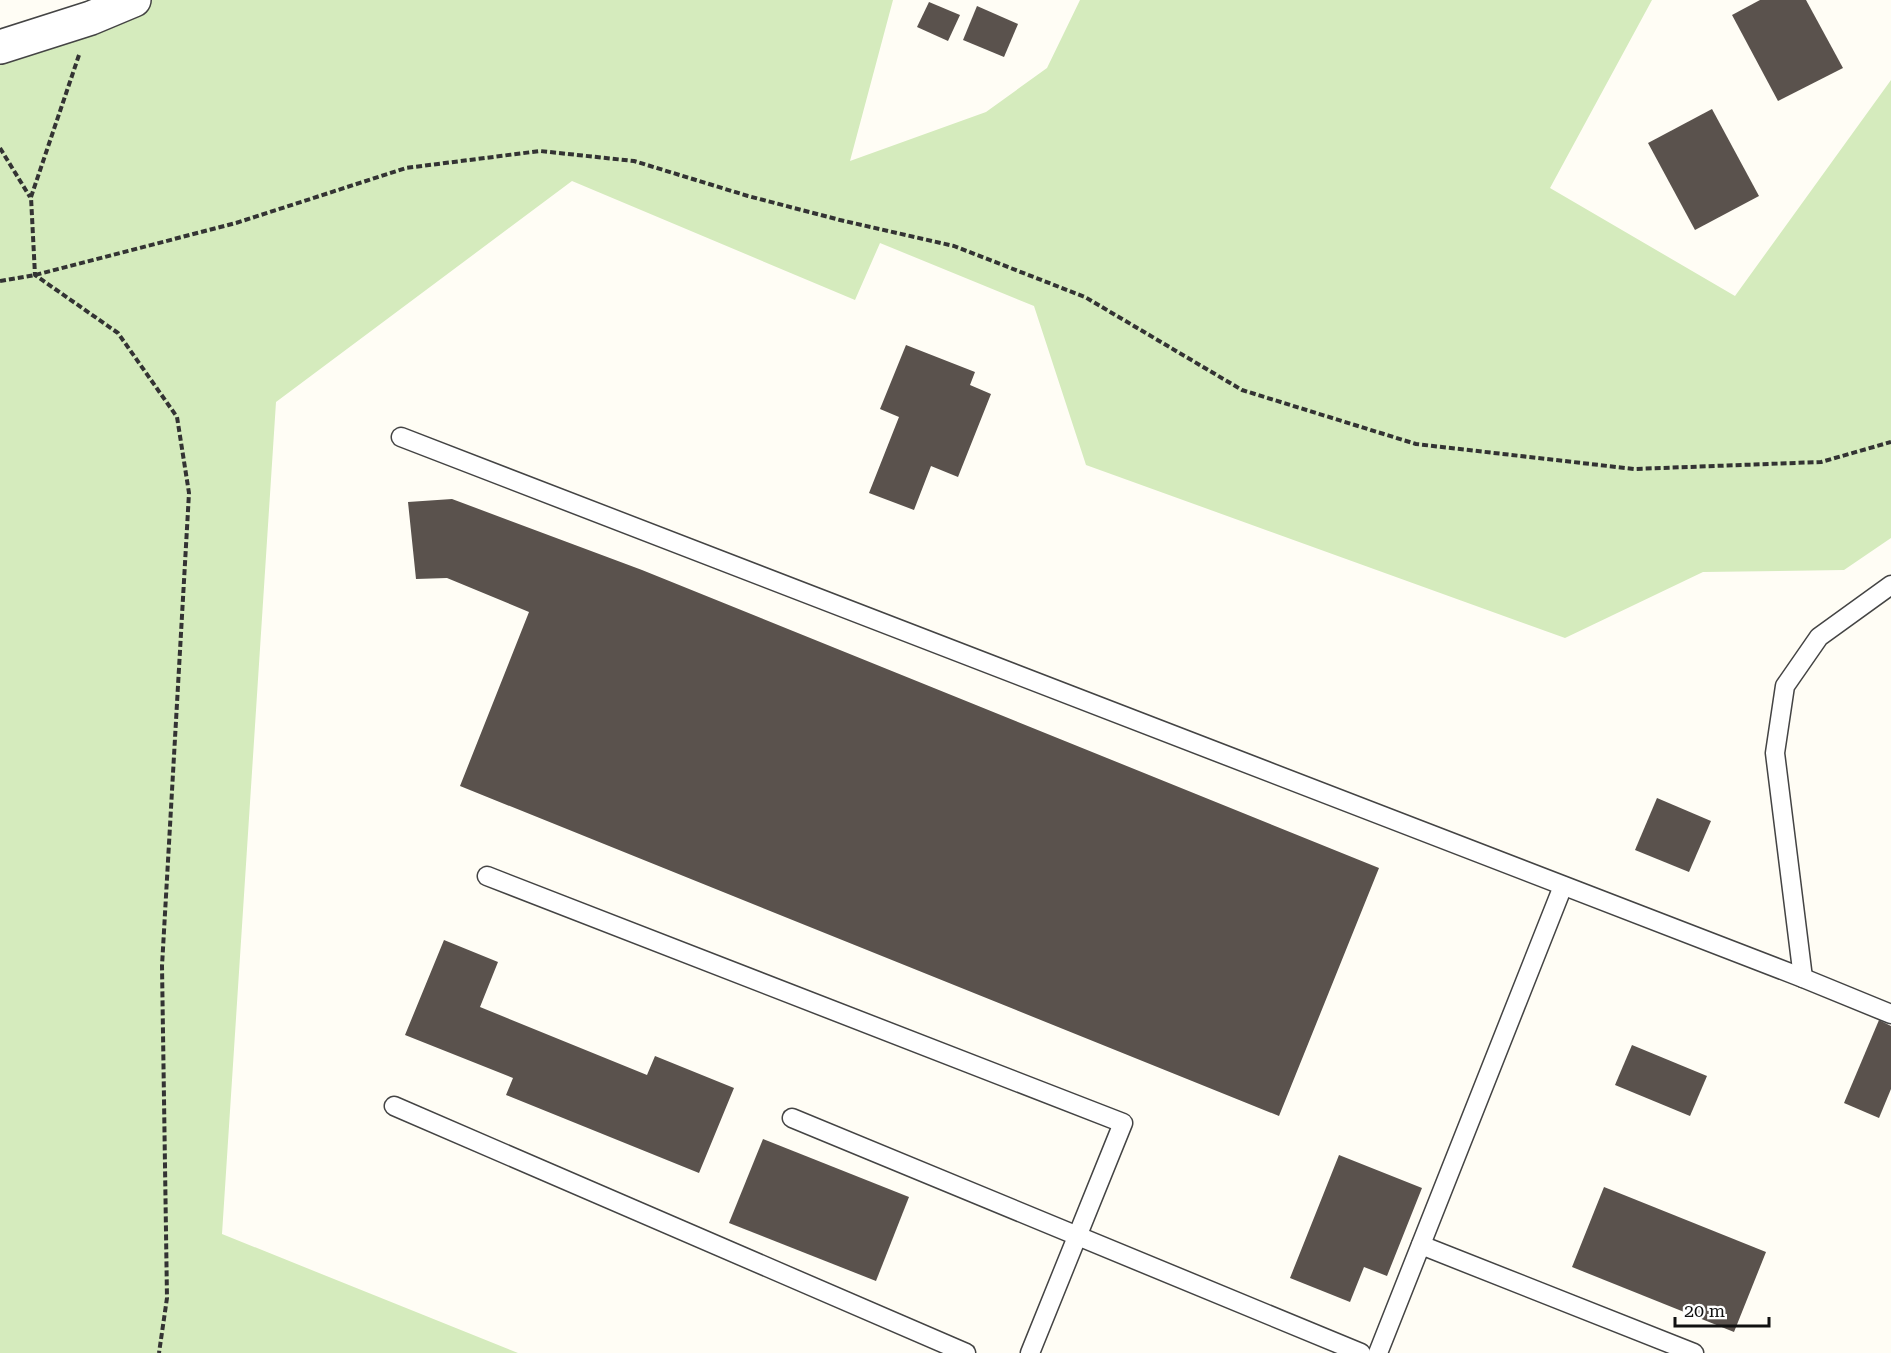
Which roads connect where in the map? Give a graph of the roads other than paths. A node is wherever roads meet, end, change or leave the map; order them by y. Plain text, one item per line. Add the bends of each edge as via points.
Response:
1 (134, 0) edge
2 (89, 9) edge
3 (0, 47) edge
4 (401, 437) dead end
5 (1891, 585) edge
6 (488, 876) dead end
7 (1563, 885) junction
8 (1803, 978) junction
9 (1891, 1014) edge
10 (394, 1106) dead end
11 (792, 1118) dead end
12 (1078, 1237) junction
13 (1421, 1245) junction
14 (966, 1353) edge
15 (1030, 1353) edge
16 (1361, 1353) edge
17 (1378, 1353) edge
18 (1694, 1353) edge

1 - 2 street
2 - 3 street
4 - 7 lane
5 - 8 lane via 1819,636 1785,686 1775,753
6 - 12 lane via 1123,1123
7 - 8 lane
7 - 13 lane
8 - 9 lane
10 - 14 lane
11 - 12 lane
12 - 15 lane
12 - 16 lane
13 - 17 lane
13 - 18 lane

